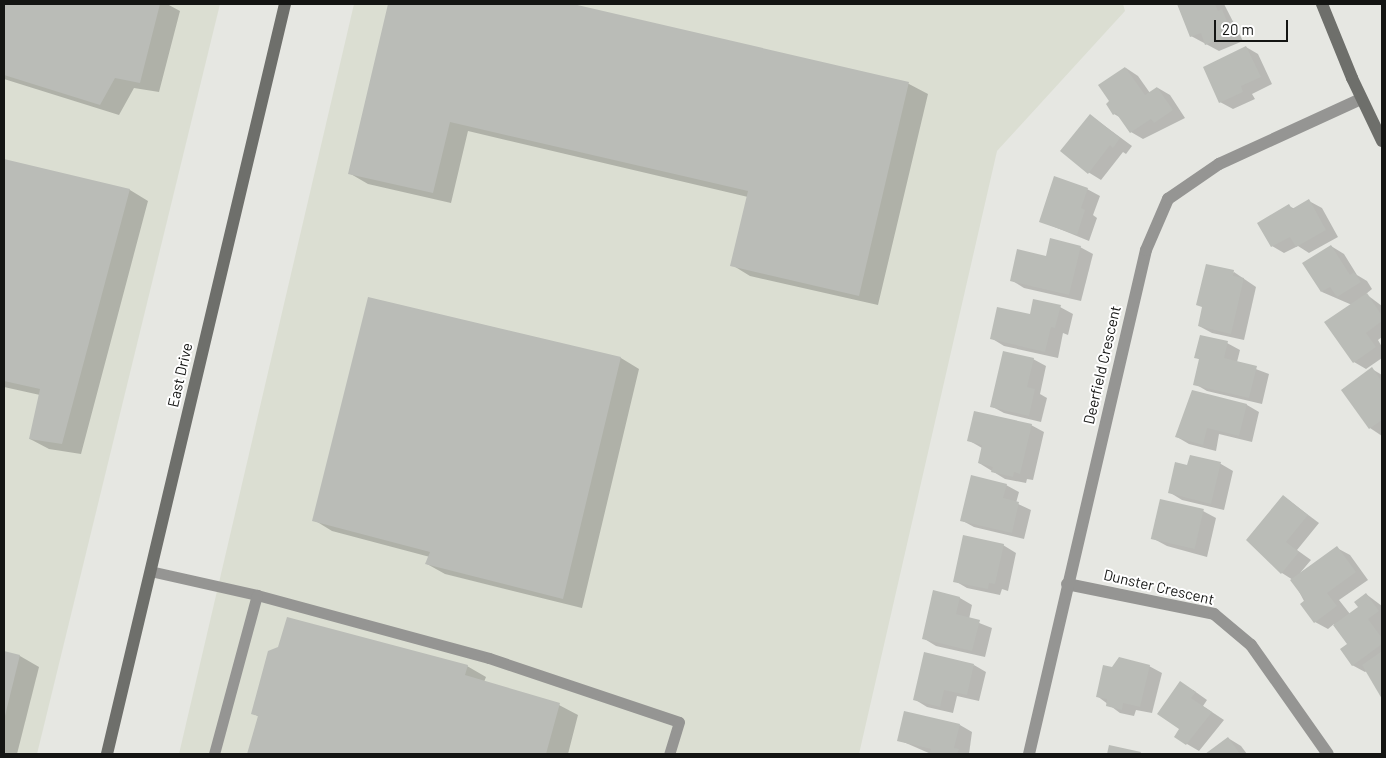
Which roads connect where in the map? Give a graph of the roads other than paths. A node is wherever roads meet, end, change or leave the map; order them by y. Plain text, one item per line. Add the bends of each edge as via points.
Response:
1 (285, 4) edge
2 (1322, 4) edge
3 (1361, 99) junction
4 (1382, 141) edge
5 (150, 571) junction
6 (1067, 584) junction
7 (257, 595) junction
8 (108, 754) edge
9 (214, 754) edge
10 (669, 754) edge
11 (1029, 754) edge
12 (1328, 754) edge

1 - 5 street, East Drive
2 - 3 street
3 - 4 street
3 - 6 street, Deerfield Crescent via 1219,164 1168,199 1146,250
5 - 7 lane
5 - 8 street, East Drive
6 - 11 street, Deerfield Crescent
6 - 12 street, Dunster Crescent via 1214,614 1251,645
7 - 9 lane
7 - 10 lane via 489,658 679,722

